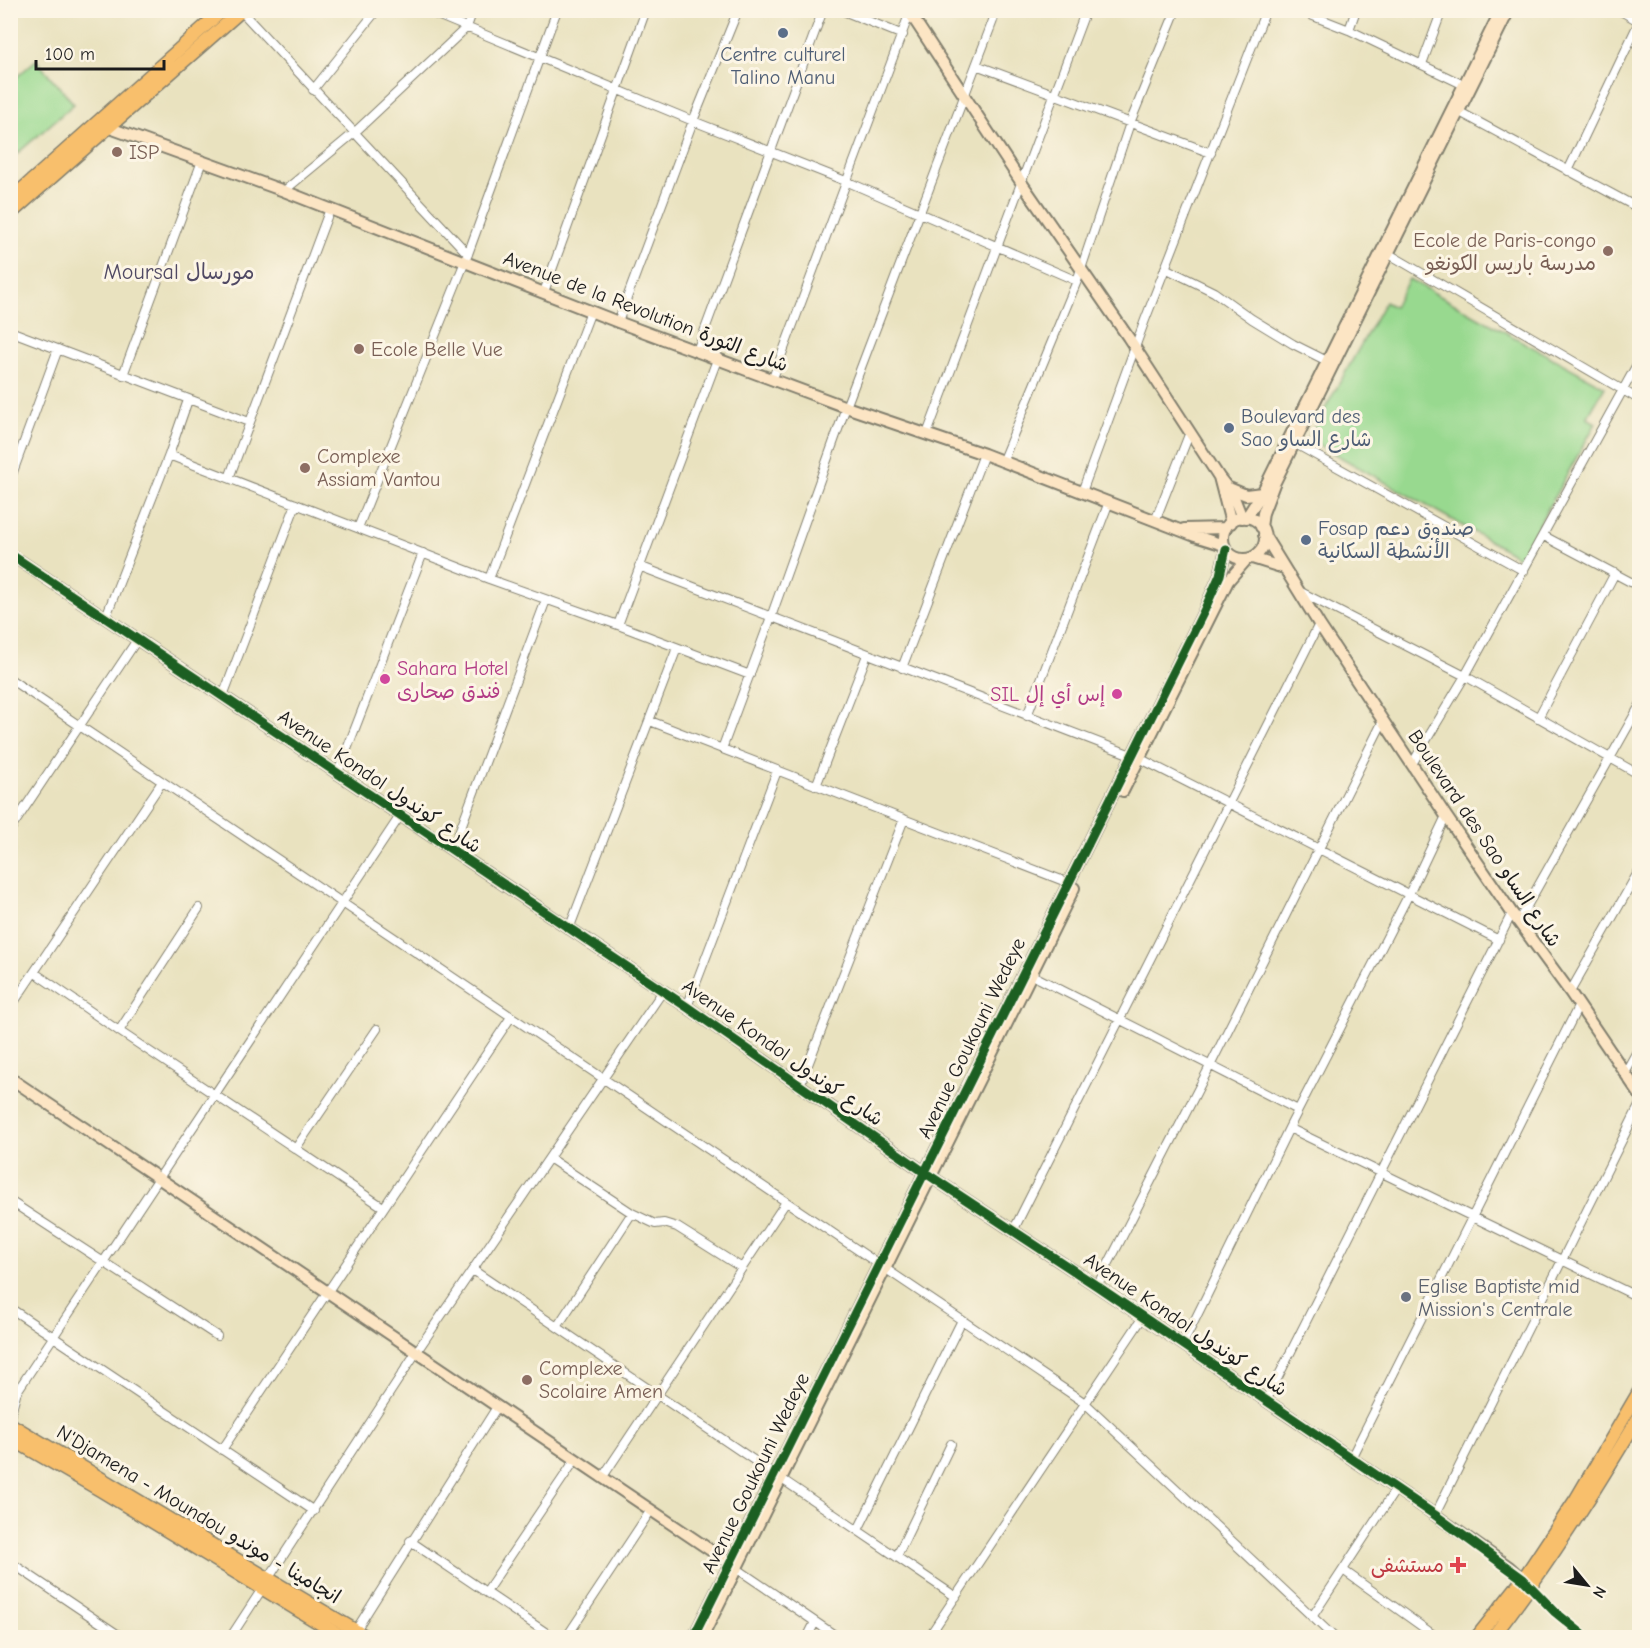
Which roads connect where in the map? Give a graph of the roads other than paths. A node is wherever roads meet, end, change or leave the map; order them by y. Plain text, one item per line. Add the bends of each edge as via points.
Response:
1 (223, 10) edge
2 (377, 10) edge
3 (425, 10) edge
4 (473, 10) edge
5 (557, 10) edge
6 (646, 10) edge
7 (738, 10) edge
8 (823, 10) edge
9 (841, 10) edge
10 (997, 10) edge
11 (1086, 10) edge
12 (1176, 10) edge
13 (1266, 10) edge
14 (1298, 10) edge
15 (1356, 10) edge
16 (1443, 10) edge
17 (1501, 10) edge
18 (1509, 10) edge
19 (1619, 10) edge
20 (242, 11) edge
21 (910, 11) edge
22 (1639, 21) edge
23 (467, 27) junction
24 (1349, 30) junction
25 (903, 35) junction
26 (540, 58) junction
27 (976, 64) junction
28 (1422, 64) junction
29 (1467, 87) junction
30 (313, 90) junction
31 (617, 90) junction
32 (1054, 95) junction
33 (965, 97) junction
34 (1455, 110) junction
35 (693, 121) junction
36 (1130, 123) junction
37 (106, 124) junction
38 (354, 133) junction
39 (770, 150) junction
40 (1211, 153) junction
41 (202, 161) junction
42 (1568, 171) junction
43 (848, 182) junction
44 (1021, 182) junction
45 (284, 191) junction
46 (10, 200) edge
47 (330, 209) junction
48 (1640, 209) edge
49 (10, 214) edge
50 (920, 215) junction
51 (996, 246) junction
52 (1389, 254) junction
53 (466, 257) junction
54 (1082, 268) junction
55 (1165, 268) junction
56 (1077, 281) junction
57 (544, 292) junction
58 (591, 311) junction
59 (618, 322) junction
60 (10, 331) edge
61 (58, 349) junction
62 (1136, 349) junction
63 (697, 351) junction
64 (718, 357) junction
65 (1640, 359) edge
66 (1327, 361) junction
67 (123, 375) junction
68 (773, 378) junction
69 (1622, 391) junction
70 (189, 400) junction
71 (1640, 400) edge
72 (846, 407) junction
73 (249, 422) junction
74 (1190, 432) junction
75 (927, 434) junction
76 (1291, 442) junction
77 (170, 454) junction
78 (984, 454) junction
79 (1002, 462) junction
80 (1219, 477) junction
81 (229, 478) junction
82 (10, 480) edge
83 (1229, 488) junction
84 (1082, 492) junction
85 (1262, 493) junction
86 (1109, 502) junction
87 (296, 504) junction
88 (1244, 518) junction
89 (1155, 521) junction
90 (1228, 525) junction
91 (358, 528) junction
92 (1180, 530) junction
93 (1263, 531) junction
94 (1544, 536) junction
95 (1225, 547) junction
96 (423, 553) junction
97 (10, 554) edge
98 (1249, 558) junction
99 (639, 566) junction
100 (1284, 568) junction
101 (1524, 571) junction
102 (1615, 573) junction
103 (489, 579) junction
104 (1640, 587) edge
105 (1297, 590) junction
106 (546, 600) junction
107 (771, 617) junction
108 (105, 619) junction
109 (1319, 624) junction
110 (618, 625) junction
111 (137, 640) junction
112 (677, 648) junction
113 (867, 655) junction
114 (902, 668) junction
115 (750, 675) junction
116 (1465, 676) junction
117 (10, 679) edge
118 (223, 696) junction
119 (1640, 705) edge
120 (1027, 716) junction
121 (1538, 718) junction
122 (650, 721) junction
123 (1383, 721) junction
124 (80, 725) junction
125 (722, 749) junction
126 (1136, 757) junction
127 (1609, 758) junction
128 (1412, 764) junction
129 (777, 771) junction
130 (337, 775) junction
131 (1640, 775) edge
132 (162, 782) junction
133 (816, 786) junction
134 (1228, 802) junction
135 (400, 816) junction
136 (1446, 816) junction
137 (904, 819) junction
138 (10, 830) edge
139 (1319, 848) junction
140 (452, 851) junction
141 (1640, 869) edge
142 (1069, 883) junction
143 (1409, 894) junction
144 (341, 901) junction
145 (199, 908) dead end
146 (1515, 917) junction
147 (569, 929) junction
148 (1499, 940) junction
149 (35, 973) junction
150 (1028, 973) junction
151 (663, 991) junction
152 (1570, 992) junction
153 (1579, 1005) junction
154 (687, 1007) junction
155 (10, 1008) edge
156 (512, 1017) junction
157 (1119, 1019) junction
158 (377, 1029) dead end
159 (119, 1031) junction
160 (1640, 1046) edge
161 (1210, 1066) junction
162 (1625, 1073) junction
163 (10, 1078) edge
164 (604, 1079) junction
165 (800, 1085) junction
166 (213, 1094) junction
167 (1640, 1095) edge
168 (1640, 1104) edge
169 (1298, 1110) junction
170 (1289, 1128) junction
171 (296, 1148) junction
172 (549, 1158) junction
173 (1379, 1173) junction
174 (928, 1174) junction
175 (158, 1177) junction
176 (10, 1201) edge
177 (786, 1202) junction
178 (383, 1207) junction
179 (632, 1213) junction
180 (1471, 1217) junction
181 (1013, 1230) junction
182 (102, 1260) junction
183 (1562, 1261) junction
184 (882, 1266) junction
185 (742, 1268) junction
186 (473, 1270) junction
187 (1097, 1286) junction
188 (328, 1291) junction
189 (1640, 1298) edge
190 (10, 1308) edge
191 (1143, 1317) junction
192 (962, 1320) junction
193 (557, 1327) junction
194 (52, 1336) junction
195 (218, 1336) dead end
196 (1183, 1344) junction
197 (417, 1352) junction
198 (1640, 1390) edge
199 (657, 1394) junction
200 (13, 1395) edge
201 (1266, 1401) junction
202 (1085, 1403) junction
203 (497, 1407) junction
204 (1640, 1415) edge
205 (10, 1417) edge
206 (10, 1424) edge
207 (10, 1438) edge
208 (951, 1444) dead end
209 (222, 1450) junction
210 (1351, 1458) junction
211 (575, 1460) junction
212 (777, 1476) junction
213 (602, 1478) junction
214 (1396, 1489) junction
215 (651, 1510) junction
216 (314, 1511) junction
217 (1435, 1515) junction
218 (858, 1530) junction
219 (410, 1541) junction
220 (897, 1556) junction
221 (10, 1562) edge
222 (733, 1566) junction
223 (1343, 1570) junction
224 (1527, 1583) junction
225 (265, 1584) junction
226 (486, 1592) junction
227 (956, 1597) junction
228 (1312, 1617) junction
229 (815, 1622) junction
230 (356, 1630) junction
231 (123, 1638) edge
232 (230, 1638) edge
233 (345, 1638) edge
234 (368, 1638) edge
235 (554, 1638) edge
236 (566, 1638) edge
237 (693, 1638) edge
238 (702, 1638) edge
239 (807, 1638) edge
240 (839, 1638) edge
241 (928, 1638) edge
242 (1335, 1638) edge
243 (1438, 1638) edge
244 (1476, 1638) edge
245 (1492, 1638) edge
246 (1587, 1638) edge

1 - 37 main road
2 - 30 street
3 - 23 street
4 - 23 street
5 - 26 street
6 - 31 street
7 - 35 street
8 - 39 street
9 - 25 street
10 - 27 street
11 - 32 street
12 - 36 street
13 - 40 street
14 - 24 street
15 - 24 street
16 - 28 street
17 - 29 street
18 - 29 street
19 - 22 street
20 - 30 street
20 - 37 main road
21 - 25 street
21 - 33 street
22 - 42 street
23 - 26 street
23 - 38 street
24 - 28 street
25 - 43 street
26 - 31 street
26 - 53 street
27 - 32 street
27 - 33 street
28 - 29 street
29 - 34 street
30 - 38 street
31 - 35 street
31 - 57 street
32 - 36 street
32 - 44 street
33 - 44 street
33 - 50 street
34 - 42 street
34 - 52 street
34 - 66 street
35 - 39 street
35 - 59 street
36 - 40 street
36 - 54 street
37 - 41 street, Avenue de la Revolution شارع الثورة
37 - 46 main road
37 - 49 main road
38 - 45 street
38 - 53 street
39 - 43 street
39 - 63 street
40 - 55 street
41 - 45 street, Avenue de la Revolution شارع الثورة
41 - 67 street
42 - 48 street
43 - 50 street
43 - 68 street
44 - 51 street
44 - 54 street
45 - 47 street, Avenue de la Revolution شارع الثورة
47 - 53 street, Avenue de la Revolution شارع الثورة
47 - 73 street
50 - 51 street
50 - 72 street
51 - 56 street
51 - 75 street
52 - 69 street
52 - 76 street
53 - 57 street, Avenue de la Revolution شارع الثورة
53 - 91 street
54 - 56 street
54 - 62 street
55 - 62 street
55 - 66 street via 1214,292 1262,326
56 - 79 street
57 - 58 street, Avenue de la Revolution شارع الثورة
58 - 59 street, Avenue de la Revolution شارع الثورة
58 - 103 street
59 - 63 street, Avenue de la Revolution شارع الثورة
60 - 61 street
61 - 67 street
61 - 82 street
62 - 74 street
62 - 84 street
63 - 64 street, Avenue de la Revolution شارع الثورة
64 - 68 street, Avenue de la Revolution شارع الثورة
64 - 99 street
65 - 69 street
66 - 76 street
67 - 70 street
68 - 72 street, Avenue de la Revolution شارع الثورة
69 - 71 street
69 - 94 street
70 - 73 street
70 - 77 street
72 - 75 street, Avenue de la Revolution شارع الثورة
72 - 107 street
73 - 81 street
74 - 80 street
74 - 89 street
75 - 78 street, Avenue de la Revolution شارع الثورة
76 - 85 street
76 - 93 street via 1268,499
76 - 101 street
77 - 81 street
77 - 108 street
78 - 79 street, Avenue de la Revolution شارع الثورة
78 - 114 street
79 - 84 street, Avenue de la Revolution شارع الثورة
80 - 83 street
80 - 90 street
81 - 87 street
83 - 85 street via 1246,495
83 - 88 street
84 - 86 street, Avenue de la Revolution شارع الثورة
85 - 88 street
86 - 89 street, Avenue de la Revolution شارع الثورة
86 - 120 street
87 - 91 street
87 - 118 street
88 - 90 street
88 - 93 street via 1255,521
89 - 92 street, Avenue de la Revolution شارع الثورة
90 - 92 street, Avenue de la Revolution شارع الثورة
90 - 95 street
91 - 96 street
92 - 95 street, Avenue de la Revolution شارع الثورة
93 - 98 street via 1262,549
93 - 100 street, Boulevard des Sao شارع الساو
94 - 101 street
94 - 102 street
95 - 98 street via 1233,556
95 - 126 street, Avenue Goukouni Wedeye via 1224,564 1216,584
96 - 103 street
96 - 130 street
97 - 108 street, Avenue Kondol شارع كوندول
98 - 100 street
98 - 126 street, Avenue Goukouni Wedeye via 1228,581
99 - 107 street
99 - 110 street
100 - 105 street, Boulevard des Sao شارع الساو
101 - 116 street
102 - 104 street
102 - 121 street
103 - 106 street
105 - 109 street, Boulevard des Sao شارع الساو
105 - 116 street
106 - 110 street
106 - 140 street
107 - 113 street
107 - 115 street
108 - 111 street, Avenue Kondol شارع كوندول
109 - 123 street, Boulevard des Sao شارع الساو
109 - 134 street
110 - 112 street
111 - 118 street, Avenue Kondol شارع كوندول
111 - 124 street
112 - 115 street
112 - 122 street
113 - 114 street
113 - 133 street
114 - 120 street
115 - 125 street
116 - 121 street
116 - 128 street
117 - 124 street
118 - 130 street, Avenue Kondol شارع كوندول
119 - 127 street
120 - 126 street
121 - 127 street
122 - 125 street
122 - 147 street
123 - 128 street, Boulevard des Sao شارع الساو
123 - 139 street
124 - 132 street
124 - 138 street
125 - 129 street
126 - 134 street
126 - 142 street, Avenue Goukouni Wedeye
126 - 150 street, Avenue Goukouni Wedeye
127 - 131 street
127 - 146 street
128 - 136 street, Boulevard des Sao شارع الساو
129 - 133 street
129 - 154 street
130 - 135 street, Avenue Kondol شارع كوندول
132 - 144 street
132 - 149 street
133 - 137 street
134 - 139 street
134 - 157 street
135 - 140 street, Avenue Kondol شارع كوندول
135 - 144 street
136 - 143 street
136 - 146 street, Boulevard des Sao شارع الساو
137 - 142 street
137 - 165 street
139 - 143 street
139 - 161 street
140 - 147 street, Avenue Kondol شارع كوندول
141 - 152 street
142 - 150 street, Avenue Goukouni Wedeye
143 - 148 street
143 - 169 street
144 - 156 street
144 - 166 street
145 - 159 street
146 - 148 street
146 - 152 street, Boulevard des Sao شارع الساو
147 - 151 street, Avenue Kondol شارع كوندول
148 - 173 street
149 - 155 street
149 - 159 street
150 - 157 street
150 - 174 street, Avenue Goukouni Wedeye
151 - 154 street, Avenue Kondol شارع كوندول
151 - 164 street
152 - 153 street, Boulevard des Sao شارع الساو
153 - 162 street, Boulevard des Sao شارع الساو
153 - 180 street
154 - 165 street, Avenue Kondol شارع كوندول
156 - 164 street
156 - 178 street
157 - 161 street
157 - 181 street
158 - 171 street
159 - 166 street
160 - 162 street
161 - 169 street
161 - 187 street
162 - 167 street, Boulevard des Sao شارع الساو
163 - 175 street
164 - 172 street
164 - 177 street
165 - 174 street, Avenue Kondol شارع كوندول
166 - 171 street
166 - 175 street
168 - 183 street
169 - 170 street
170 - 173 street
170 - 196 street
171 - 178 street
172 - 179 street
172 - 186 street
173 - 180 street
173 - 201 street
174 - 181 street, Avenue Kondol شارع كوندول
174 - 184 street, Avenue Goukouni Wedeye
175 - 182 street
175 - 188 street
176 - 182 street
177 - 184 street
177 - 185 street
178 - 188 street
179 - 185 street via 655,1224 677,1227
179 - 193 street
180 - 183 street
180 - 210 street
181 - 187 street, Avenue Kondol شارع كوندول
182 - 194 street
182 - 195 street
183 - 189 street
183 - 217 street
184 - 192 street
184 - 212 street, Avenue Goukouni Wedeye
185 - 199 street
186 - 193 street
186 - 197 street
187 - 191 street, Avenue Kondol شارع كوندول
188 - 197 street
188 - 209 street
190 - 194 street
191 - 196 street, Avenue Kondol شارع كوندول
191 - 202 street
192 - 202 street
192 - 218 street
193 - 199 street
194 - 200 street
194 - 209 street
196 - 201 street, Avenue Kondol شارع كوندول
197 - 203 street
197 - 216 street
198 - 224 main road
199 - 212 street
199 - 213 street
200 - 205 street
201 - 210 street, Avenue Kondol شارع كوندول
202 - 227 street
202 - 228 street
203 - 211 street
203 - 219 street
204 - 224 main road via 1583,1507
206 - 225 main road, N'Djamena - Moundou انجامينا - موندو
207 - 225 main road, N'Djamena - Moundou انجامينا - موندو
208 - 220 street
209 - 216 street
210 - 214 street, Avenue Kondol شارع كوندول
211 - 213 street
211 - 226 street
212 - 218 street
212 - 222 street, Avenue Goukouni Wedeye
213 - 215 street
214 - 217 street, Avenue Kondol شارع كوندول
214 - 223 street
215 - 222 street
215 - 236 street
216 - 225 street
217 - 224 street, Avenue Kondol شارع كوندول
218 - 220 street
219 - 226 street
219 - 230 street
220 - 227 street
221 - 231 street
222 - 229 street
222 - 237 street, Avenue Goukouni Wedeye
222 - 238 street, Avenue Goukouni Wedeye
223 - 228 street
223 - 243 street
224 - 244 main road
224 - 245 main road
224 - 246 street
225 - 230 main road, N'Djamena - Moundou انجامينا - موندو
225 - 232 street
225 - 233 main road, N'Djamena - Moundou انجامينا - موندو
226 - 235 street
227 - 241 street
228 - 242 street
229 - 239 street
229 - 240 street
230 - 234 main road, N'Djamena - Moundou انجامينا - موندو

